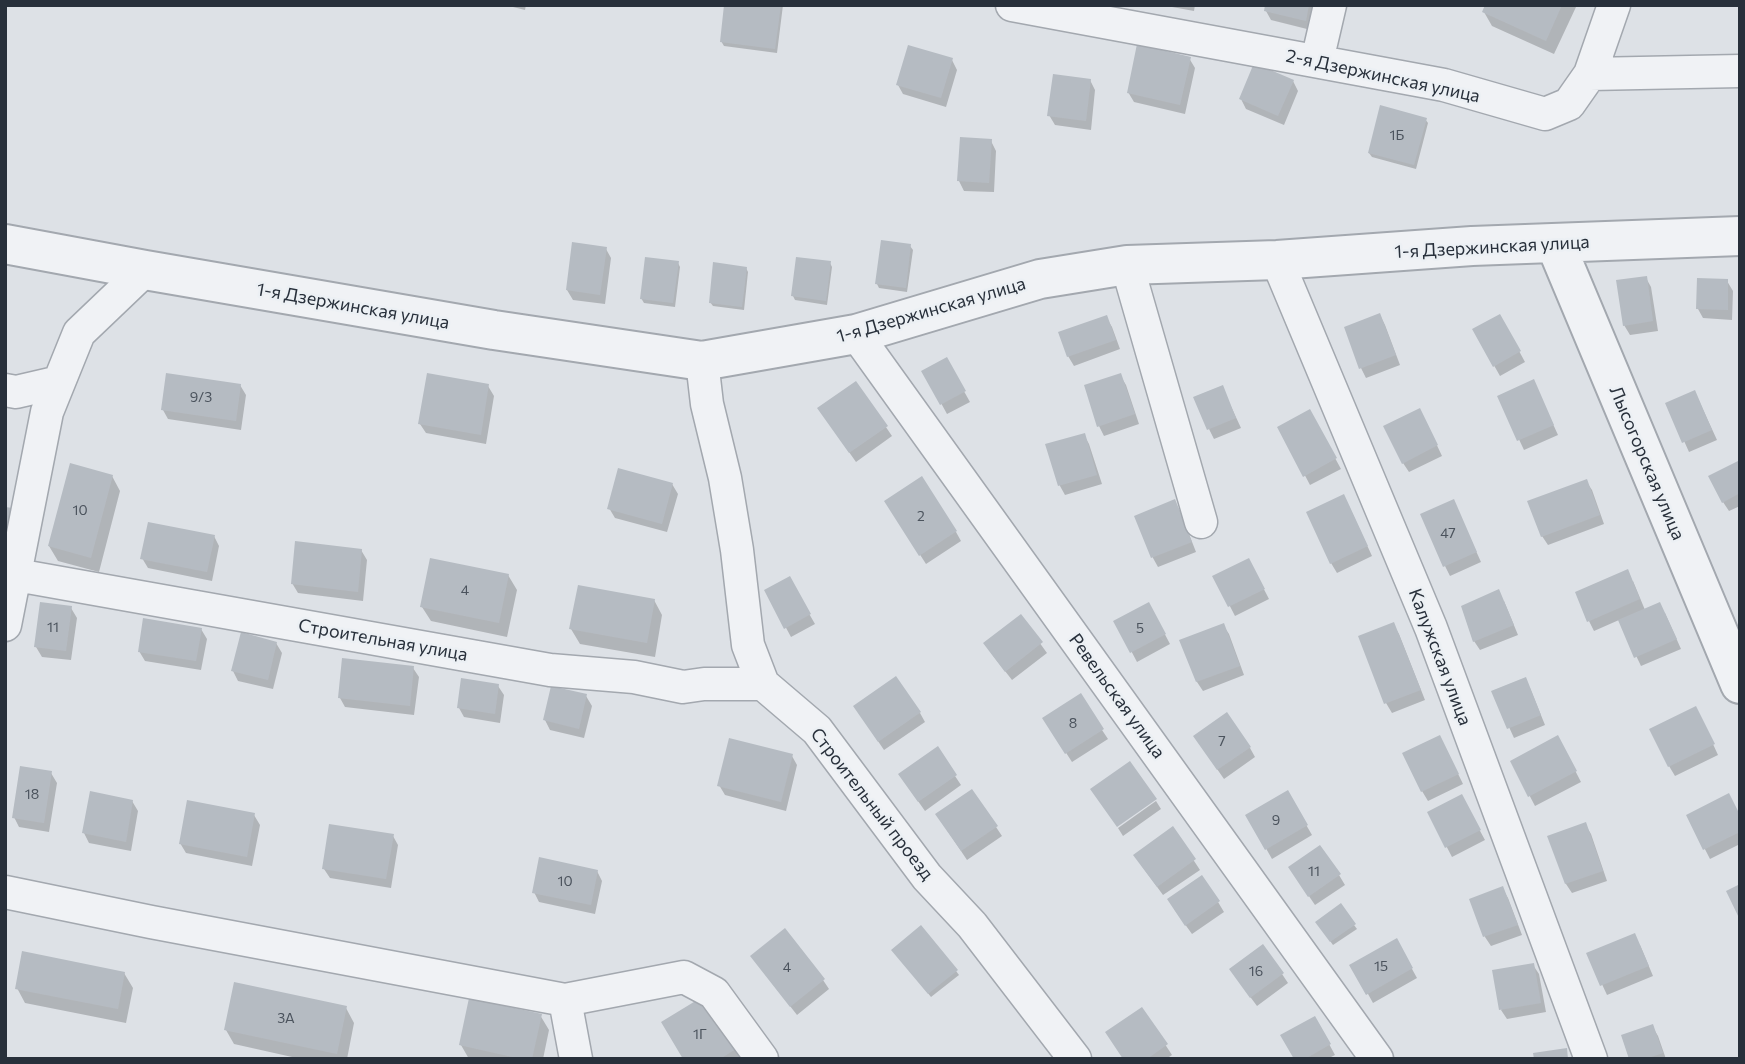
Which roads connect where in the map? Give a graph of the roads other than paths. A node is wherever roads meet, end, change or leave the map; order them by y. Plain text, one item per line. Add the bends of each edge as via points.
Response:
1 (1012, 5) edge
2 (1330, 5) edge
3 (1614, 5) edge
4 (1317, 61) junction
5 (1740, 71) edge
6 (1590, 74) junction
7 (1740, 236) edge
8 (1555, 243) junction
9 (5, 244) edge
10 (1277, 260) junction
11 (1127, 265) junction
12 (145, 270) junction
13 (856, 334) junction
14 (702, 361) junction
15 (59, 382) junction
16 (5, 390) edge
17 (1200, 522) dead end
18 (10, 573) edge
19 (5, 625) edge
20 (762, 684) junction
21 (1740, 684) edge
22 (5, 892) edge
23 (565, 1000) junction
24 (576, 1059) edge
25 (762, 1059) edge
26 (1075, 1059) edge
27 (1377, 1059) edge
28 (1591, 1059) edge

1 - 4 street, 2-я Дзержинская улица
2 - 4 street
3 - 6 street
4 - 6 street, 2-я Дзержинская улица via 1444,85 1545,114 1569,104
5 - 6 street
7 - 8 street, 1-я Дзержинская улица
8 - 10 street, 1-я Дзержинская улица
8 - 21 street, Лысогорская улица
9 - 12 street, 1-я Дзержинская улица
10 - 11 street, 1-я Дзержинская улица
10 - 28 street, Калужская улица via 1431,628
11 - 13 street, 1-я Дзержинская улица via 1040,279
11 - 17 street
12 - 14 street, 1-я Дзержинская улица
12 - 15 street via 79,333
13 - 14 street, 1-я Дзержинская улица
13 - 27 street, Ревельская улица
14 - 20 street via 731,514 748,645
15 - 16 street via 16,392
15 - 18 street via 47,412
18 - 19 street
18 - 20 street, Строительная улица via 550,670 634,677 683,687
20 - 26 street, Строительный проезд via 817,730 927,877 972,925
22 - 23 street
23 - 24 street
23 - 25 street via 684,977 714,993

